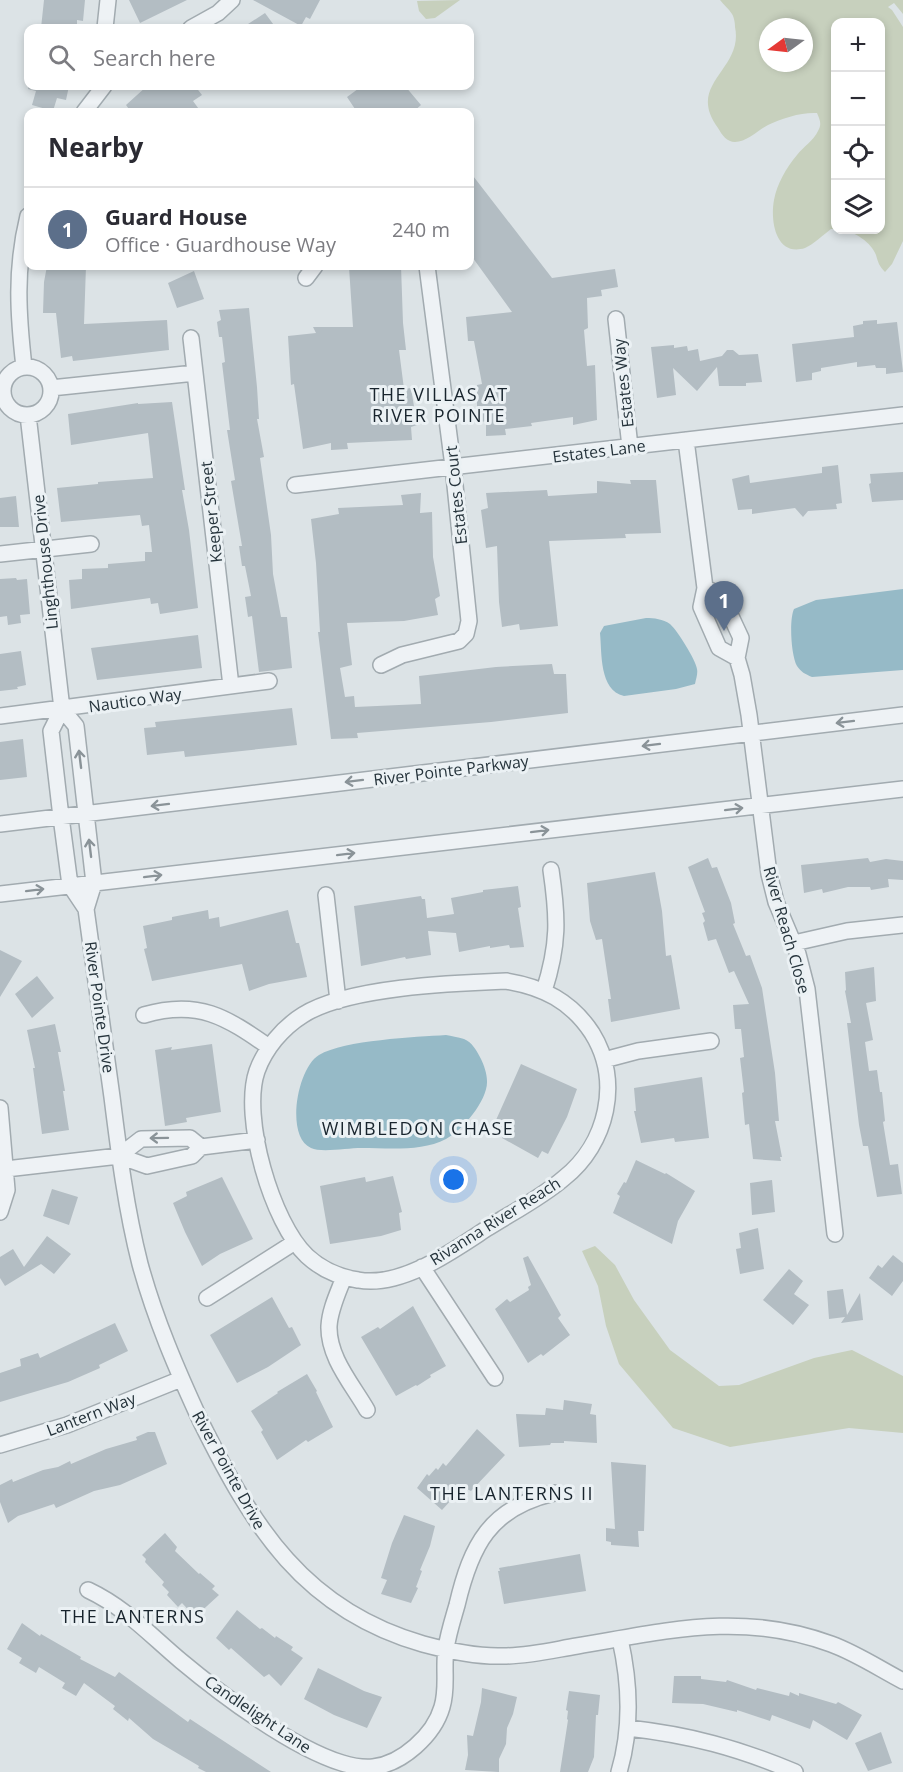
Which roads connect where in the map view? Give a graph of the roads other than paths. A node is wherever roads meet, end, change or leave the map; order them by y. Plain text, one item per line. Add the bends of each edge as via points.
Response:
1 (108, 0) edge
2 (232, 0) edge
3 (105, 24) edge
4 (198, 24) edge
5 (99, 90) edge
6 (87, 108) edge
7 (24, 232) edge
8 (428, 270) edge
9 (616, 319) dead end
10 (191, 338) dead end
11 (24, 367) junction
12 (195, 373) junction
13 (51, 388) junction
14 (2, 393) edge
15 (28, 415) junction
16 (903, 415) edge
17 (686, 440) junction
18 (630, 447) junction
19 (453, 466) junction
20 (295, 485) dead end
21 (90, 544) dead end
22 (43, 549) junction
23 (0, 555) edge
24 (705, 588) junction
25 (737, 658) junction
26 (381, 665) dead end
27 (269, 681) dead end
28 (231, 686) junction
29 (62, 709) junction
30 (903, 715) edge
31 (0, 716) edge
32 (752, 733) junction
33 (903, 789) edge
34 (760, 806) junction
35 (86, 814) junction
36 (61, 817) junction
37 (0, 824) edge
38 (551, 870) dead end
39 (94, 882) junction
40 (70, 885) junction
41 (0, 894) edge
42 (326, 896) dead end
43 (87, 909) junction
44 (903, 925) edge
45 (794, 942) junction
46 (544, 991) junction
47 (338, 1001) junction
48 (144, 1015) dead end
49 (711, 1041) dead end
50 (270, 1047) junction
51 (604, 1060) junction
52 (0, 1108) edge
53 (257, 1140) junction
54 (201, 1147) junction
55 (119, 1156) junction
56 (6, 1169) junction
57 (0, 1212) edge
58 (835, 1234) dead end
59 (294, 1242) junction
60 (422, 1267) junction
61 (344, 1277) junction
62 (207, 1298) dead end
63 (495, 1378) dead end
64 (181, 1379) junction
65 (367, 1410) dead end
66 (0, 1445) edge
67 (554, 1493) dead end
68 (88, 1590) dead end
69 (620, 1639) junction
70 (446, 1650) junction
71 (903, 1682) edge
72 (628, 1728) junction
73 (619, 1772) edge
74 (795, 1772) edge

1 - 3 street
2 - 4 street
5 - 6 street
7 - 11 street via 18,315
8 - 19 street, Estates Court
9 - 18 street, Estates Way
10 - 12 street, Keeper Street
11 - 13 street via 45,374
11 - 14 street via 11,374
12 - 13 street
12 - 28 street, Keeper Street
13 - 15 street via 49,401 41,411
14 - 15 street via 9,406
15 - 22 street, Linghthouse Drive
16 - 17 street, Estates Lane
17 - 18 street, Estates Lane
17 - 24 street
18 - 19 street, Estates Lane
19 - 20 street, Estates Lane
19 - 26 street, Estates Court via 469,621 466,634 449,645 402,655
21 - 22 street
22 - 23 street
22 - 29 street, Linghthouse Drive
24 - 25 street via 701,607 719,648
24 - 25 street, River Reach Close via 721,596 741,638
25 - 32 street, River Reach Close
27 - 28 street, Nautico Way
28 - 29 street, Nautico Way
29 - 31 street, Nautico Way
35 -> 29 street, Linghthouse Drive via 76,726
29 - 36 street, Linghthouse Drive via 51,732
30 -> 32 street, River Pointe Parkway
32 - 34 street, River Reach Close
32 -> 35 street, River Pointe Parkway
33 - 34 street
39 -> 34 street
34 - 45 street, River Reach Close via 776,902
35 - 36 street, River Pointe Parkway
39 -> 35 street, Linghthouse Drive
36 - 37 street, River Pointe Parkway
36 - 40 street, River Pointe Drive
38 - 46 street via 556,937
39 - 40 street
39 - 43 street, River Pointe Drive
41 -> 40 street
40 - 43 street, River Pointe Drive
42 - 47 street
43 - 55 street, River Pointe Drive
44 - 45 street
45 - 58 street, River Reach Close via 807,989
46 - 47 street, Rivanna River Reach via 506,981 404,989
46 - 51 street, Rivanna River Reach via 584,1021
47 - 50 street, Rivanna River Reach via 303,1015
48 - 50 street via 198,1009 216,1015
49 - 51 street
50 - 53 street, Rivanna River Reach via 256,1073 253,1091
51 - 60 street, Rivanna River Reach via 608,1102 603,1123 580,1162 564,1178
52 - 56 street
53 - 54 street
53 - 59 street, Rivanna River Reach via 265,1175
54 - 55 street via 192,1156 147,1166
54 -> 55 street via 190,1138 141,1139
55 - 56 street
55 - 64 street, River Pointe Drive via 140,1264
56 - 57 street via 7,1190
59 - 61 street, Rivanna River Reach via 308,1257
59 - 62 street
60 - 61 street, Rivanna River Reach via 382,1281
60 - 63 street
61 - 65 street via 332,1309 330,1342 335,1358
64 - 66 street, Lantern Way via 67,1425
64 - 70 street, River Pointe Drive via 253,1517 294,1569 335,1604 363,1621 399,1637
67 - 70 street, Candlelight Lane via 518,1505 485,1534 465,1572
68 - 70 street, Candlelight Lane via 127,1613 181,1661 276,1730 320,1755 362,1768 375,1767 405,1754 434,1725 445,1692
69 - 70 street, River Pointe Drive via 503,1656
69 - 71 street, River Pointe Drive via 722,1625 786,1631 833,1644
69 - 72 street via 625,1661
72 - 73 street
72 - 74 street via 706,1740

